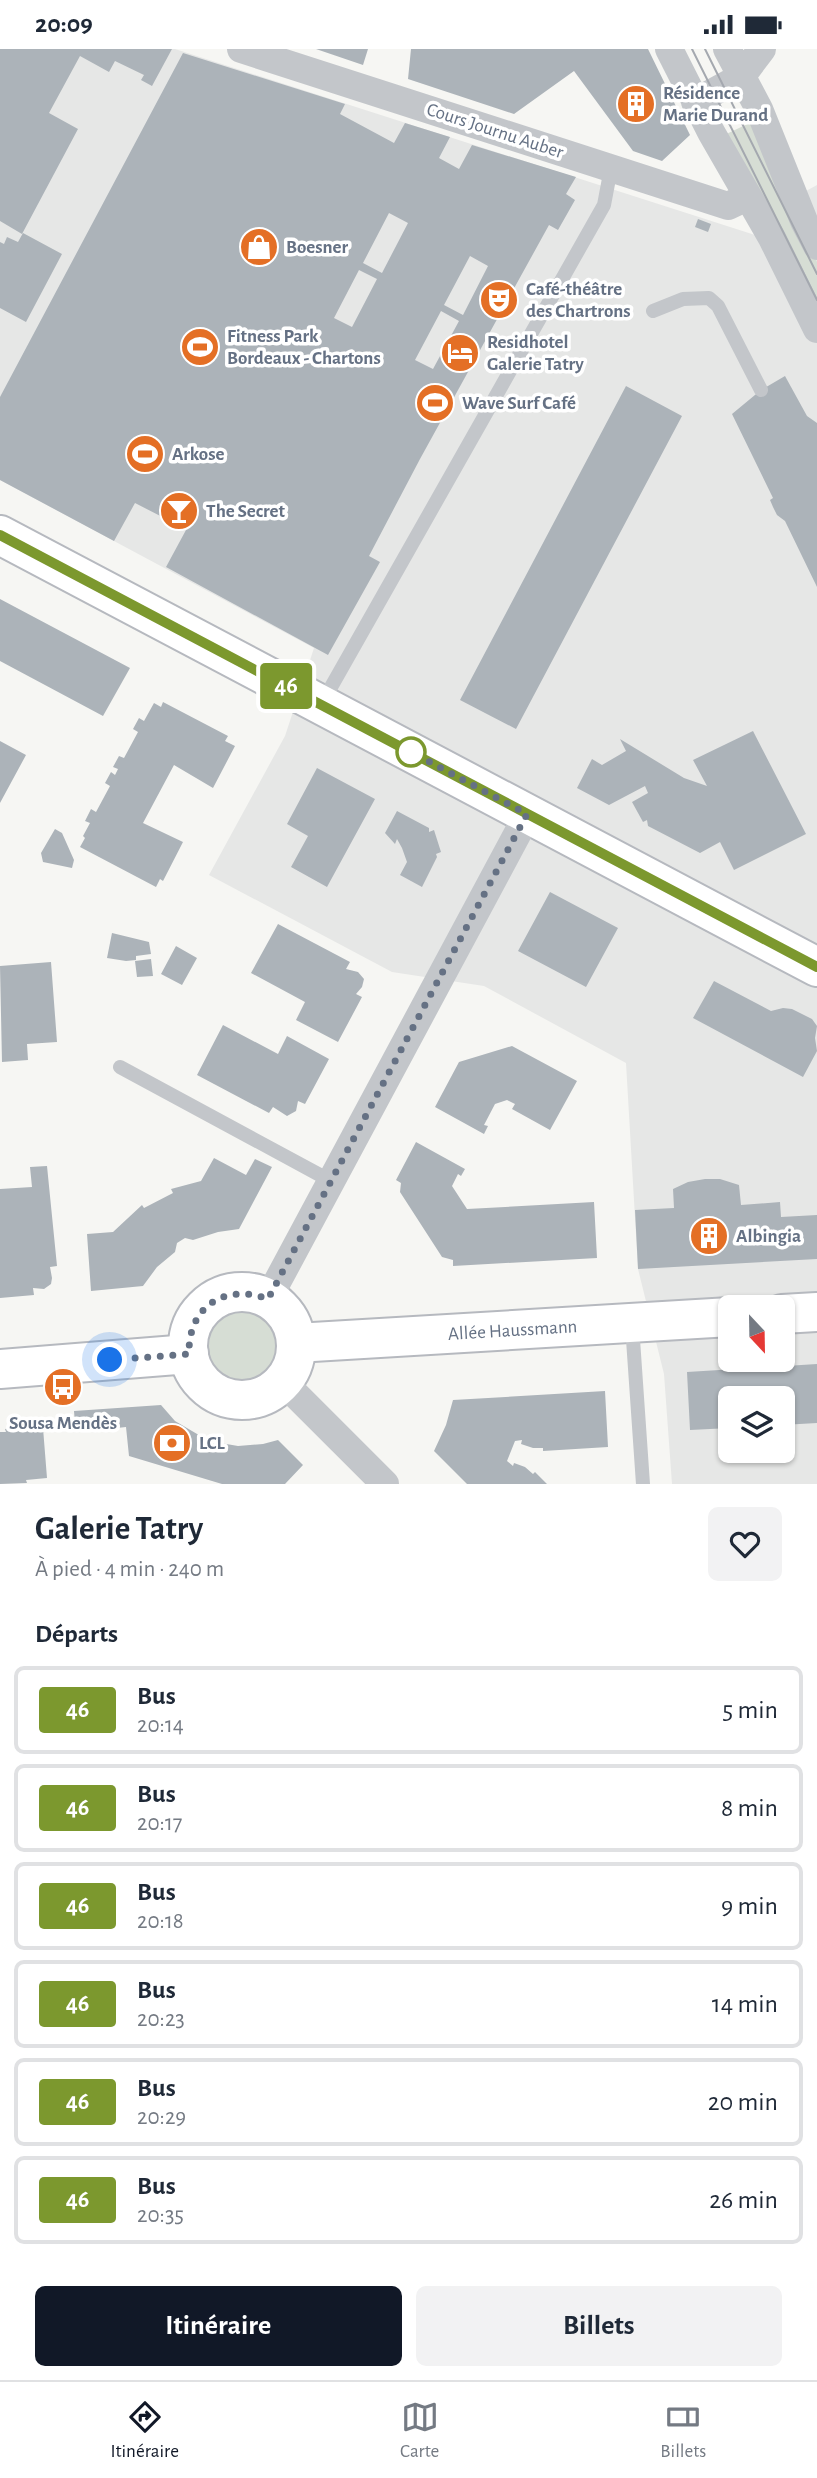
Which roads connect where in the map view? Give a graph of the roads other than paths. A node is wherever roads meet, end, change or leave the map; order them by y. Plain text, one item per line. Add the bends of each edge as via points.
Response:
1 (241, 49) edge
2 (669, 49) edge
3 (727, 49) edge
4 (762, 49) edge
5 (741, 77) junction
6 (695, 102) junction
7 (611, 168) junction
8 (747, 197) junction
9 (817, 246) edge
10 (653, 311) dead end
11 (817, 329) edge
12 (761, 390) dead end
13 (0, 535) edge
14 (321, 704) junction
15 (527, 814) junction
16 (817, 967) edge
17 (120, 1067) dead end
18 (331, 1181) junction
19 (268, 1299) junction
20 (817, 1312) edge
21 (795, 1313) edge
22 (718, 1318) edge
23 (632, 1323) junction
24 (296, 1343) junction
25 (189, 1354) junction
26 (0, 1369) edge
27 (283, 1382) junction
28 (385, 1484) edge
29 (643, 1484) edge

1 - 7 street, Cours Journu Auber
2 - 6 street
3 - 5 street
4 - 5 street
5 - 6 street
5 - 9 street
6 - 8 street
7 - 8 street, Cours Journu Auber via 728,206
7 - 14 lane via 604,205
8 - 11 street
10 - 12 lane via 682,299 709,298 718,306
13 - 14 street
14 - 15 street
15 - 16 street
15 - 18 street
17 - 18 lane
18 - 19 street
19 - 24 street via 283,1310
19 - 25 street via 237,1293 208,1304 191,1331
20 - 21 street
22 - 23 street, Allée Haussmann
23 - 24 street, Allée Haussmann
23 - 29 lane
24 - 27 street via 293,1364
25 - 26 street
25 - 27 street via 207,1386 237,1400 254,1399
27 - 28 street

